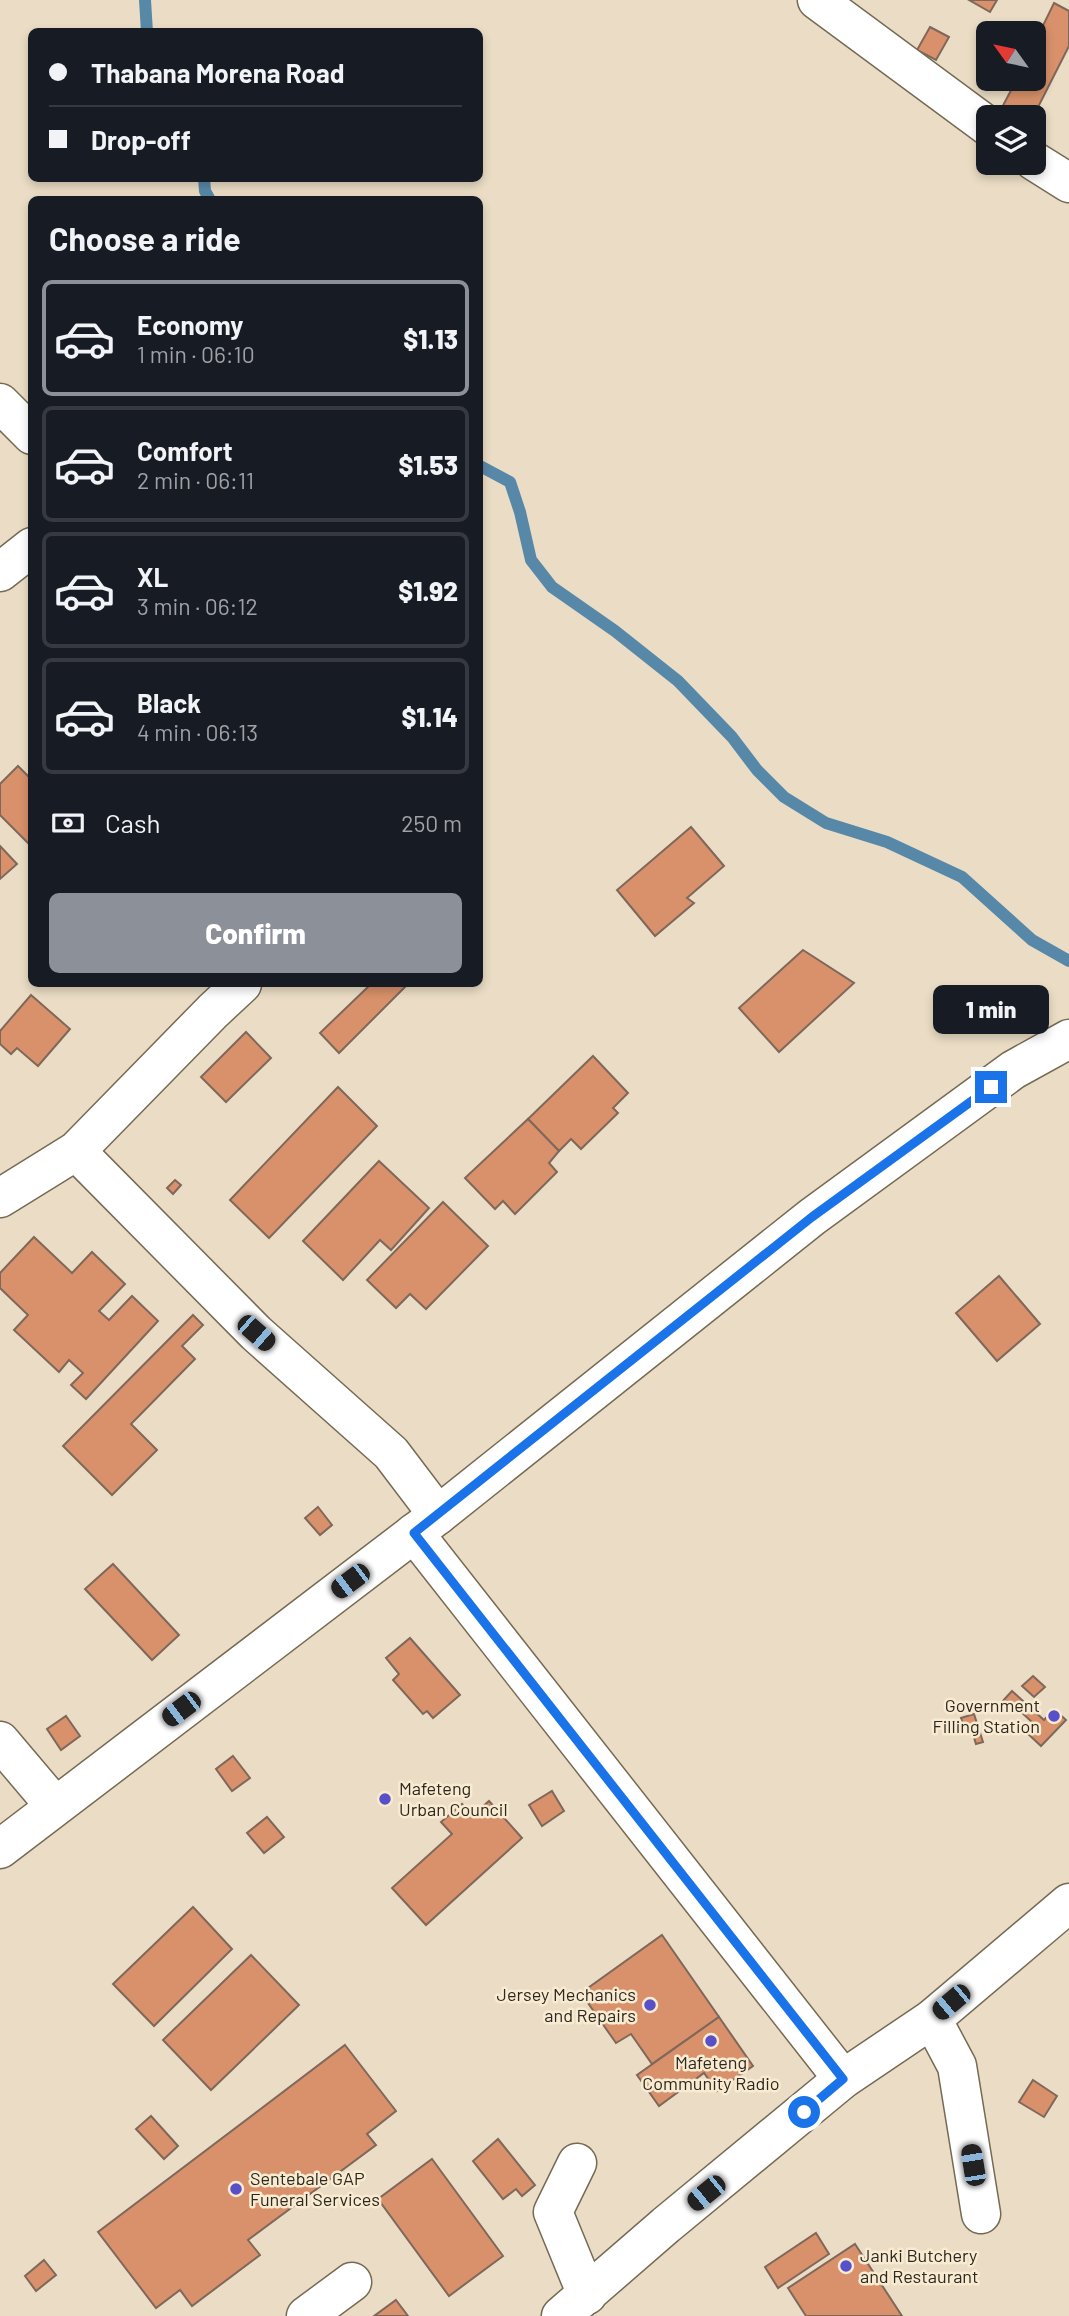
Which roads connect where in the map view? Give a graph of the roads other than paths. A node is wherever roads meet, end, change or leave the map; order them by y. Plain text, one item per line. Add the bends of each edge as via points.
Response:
1 (817, 0) edge
2 (976, 117) edge
3 (1046, 170) edge
4 (1069, 183) edge
5 (0, 403) edge
6 (28, 431) edge
7 (28, 550) edge
8 (0, 572) edge
9 (239, 987) edge
10 (1069, 1039) edge
11 (76, 1151) junction
12 (0, 1198) edge
13 (426, 1524) junction
14 (0, 1741) edge
15 (55, 1806) junction
16 (0, 1849) edge
17 (1069, 1903) edge
18 (932, 2019) junction
19 (843, 2079) junction
20 (577, 2163) dead end
21 (981, 2214) dead end
22 (352, 2282) dead end
23 (574, 2305) edge
24 (306, 2316) edge

1 - 2 street
3 - 4 street
5 - 6 street
7 - 8 street
9 - 11 street
10 - 13 street via 1013,1070 812,1217
11 - 12 street
11 - 13 street via 256,1333 391,1452
13 - 15 street
13 - 19 street
14 - 15 street
15 - 16 street
17 - 18 street
18 - 19 street
18 - 21 street via 957,2066
19 - 23 street
20 - 23 street via 553,2211
22 - 24 street

